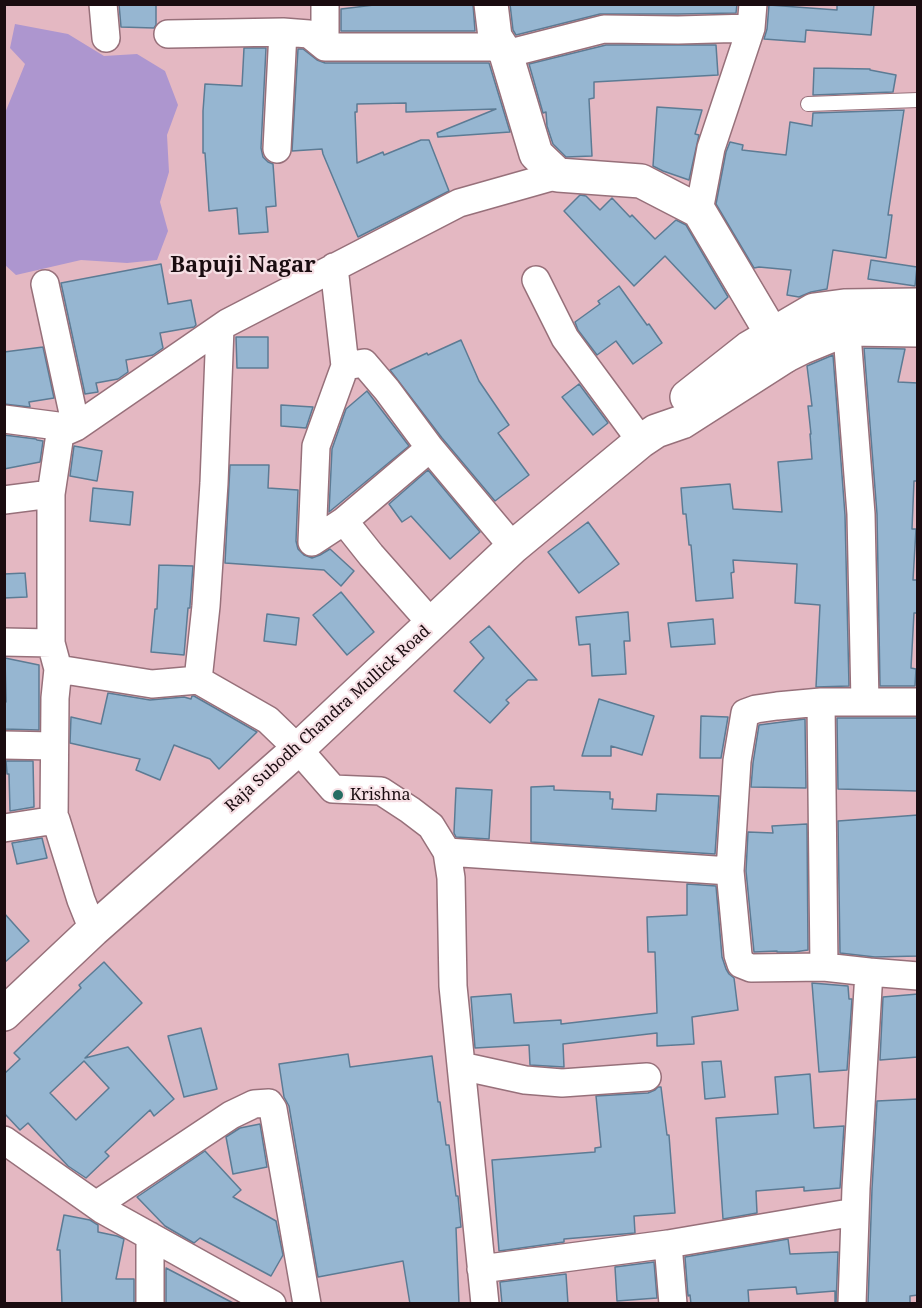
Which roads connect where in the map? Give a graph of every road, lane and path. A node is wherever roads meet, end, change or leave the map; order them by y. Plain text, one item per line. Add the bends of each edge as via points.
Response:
1 (103, 4) edge
2 (325, 4) edge
3 (492, 4) edge
4 (752, 16) edge
5 (283, 32) junction
6 (168, 34) dead end
7 (106, 38) dead end
8 (325, 48) junction
9 (504, 51) junction
10 (918, 100) edge
11 (808, 104) dead end
12 (277, 149) dead end
13 (558, 175) junction
14 (699, 211) junction
15 (334, 267) junction
16 (536, 280) dead end
17 (45, 284) dead end
18 (918, 305) edge
19 (845, 318) junction
20 (220, 328) junction
21 (918, 330) edge
22 (778, 345) junction
23 (345, 366) junction
24 (4, 419) edge
25 (75, 427) junction
26 (649, 436) junction
27 (430, 448) junction
28 (51, 494) junction
29 (4, 500) edge
30 (344, 521) junction
31 (513, 547) junction
32 (432, 624) junction
33 (4, 642) edge
34 (51, 643) junction
35 (58, 669) junction
36 (198, 680) junction
37 (821, 702) junction
38 (865, 702) junction
39 (918, 702) edge
40 (4, 745) edge
41 (54, 746) junction
42 (298, 749) junction
43 (56, 820) junction
44 (4, 828) edge
45 (447, 852) junction
46 (730, 871) junction
47 (93, 930) junction
48 (824, 967) junction
49 (870, 972) junction
50 (918, 976) edge
51 (4, 1014) edge
52 (461, 1066) junction
53 (647, 1077) dead end
54 (4, 1140) edge
55 (96, 1205) junction
56 (855, 1212) junction
57 (150, 1236) junction
58 (668, 1244) junction
59 (481, 1269) junction
60 (150, 1304) edge
61 (272, 1304) edge
62 (307, 1304) edge
63 (485, 1304) edge
64 (674, 1304) edge
65 (852, 1304) edge

1 - 7 street
2 - 8 street
3 - 9 main road via 495,37
4 - 9 street via 678,30 604,29
4 - 14 street via 711,148
5 - 6 street
5 - 8 street via 309,34
5 - 12 street
8 - 9 street
9 - 13 main road via 536,154
10 - 11 lane
13 - 14 main road via 640,181
13 - 15 street via 459,203
14 - 22 main road
15 - 20 street
15 - 23 street
16 - 26 street via 565,338
17 - 25 street
18 - 19 main road, Raja Subodh Chandra Mullick Road
19 - 21 main road, Raja Subodh Chandra Mullick Road
19 - 22 main road, Raja Subodh Chandra Mullick Road via 814,310
19 - 38 street via 861,514
20 - 25 street
20 - 36 street via 214,483
22 - 26 main road, Raja Subodh Chandra Mullick Road via 749,348 677,405
23 - 27 street via 364,363
23 - 30 street via 316,446 312,542
24 - 25 street
25 - 28 street via 60,434
26 - 31 main road, Raja Subodh Chandra Mullick Road
27 - 30 street
27 - 31 street
28 - 29 street
28 - 34 street
30 - 32 street
31 - 32 main road, Raja Subodh Chandra Mullick Road
32 - 42 main road, Raja Subodh Chandra Mullick Road
33 - 34 street
34 - 35 street
35 - 36 street via 152,684
35 - 41 street
36 - 42 street via 268,720
37 - 38 street
37 - 46 street via 777,705 746,713 737,761
37 - 48 street
38 - 39 street
40 - 41 street
41 - 43 street
42 - 45 street via 333,789 381,791 410,810 431,826
42 - 47 main road, Raja Subodh Chandra Mullick Road
43 - 44 street
43 - 47 street
45 - 46 street
45 - 52 street via 452,878 453,986
46 - 48 street via 741,964 751,968
47 - 51 main road, Raja Subodh Chandra Mullick Road
48 - 49 street
49 - 50 street
49 - 56 street
52 - 53 street via 525,1080 561,1083
52 - 59 street
54 - 55 street
55 - 57 street
55 - 62 street via 231,1115 254,1104 269,1103
56 - 58 street
56 - 65 street
57 - 60 street
57 - 61 street
58 - 59 street
58 - 64 street
59 - 63 street

